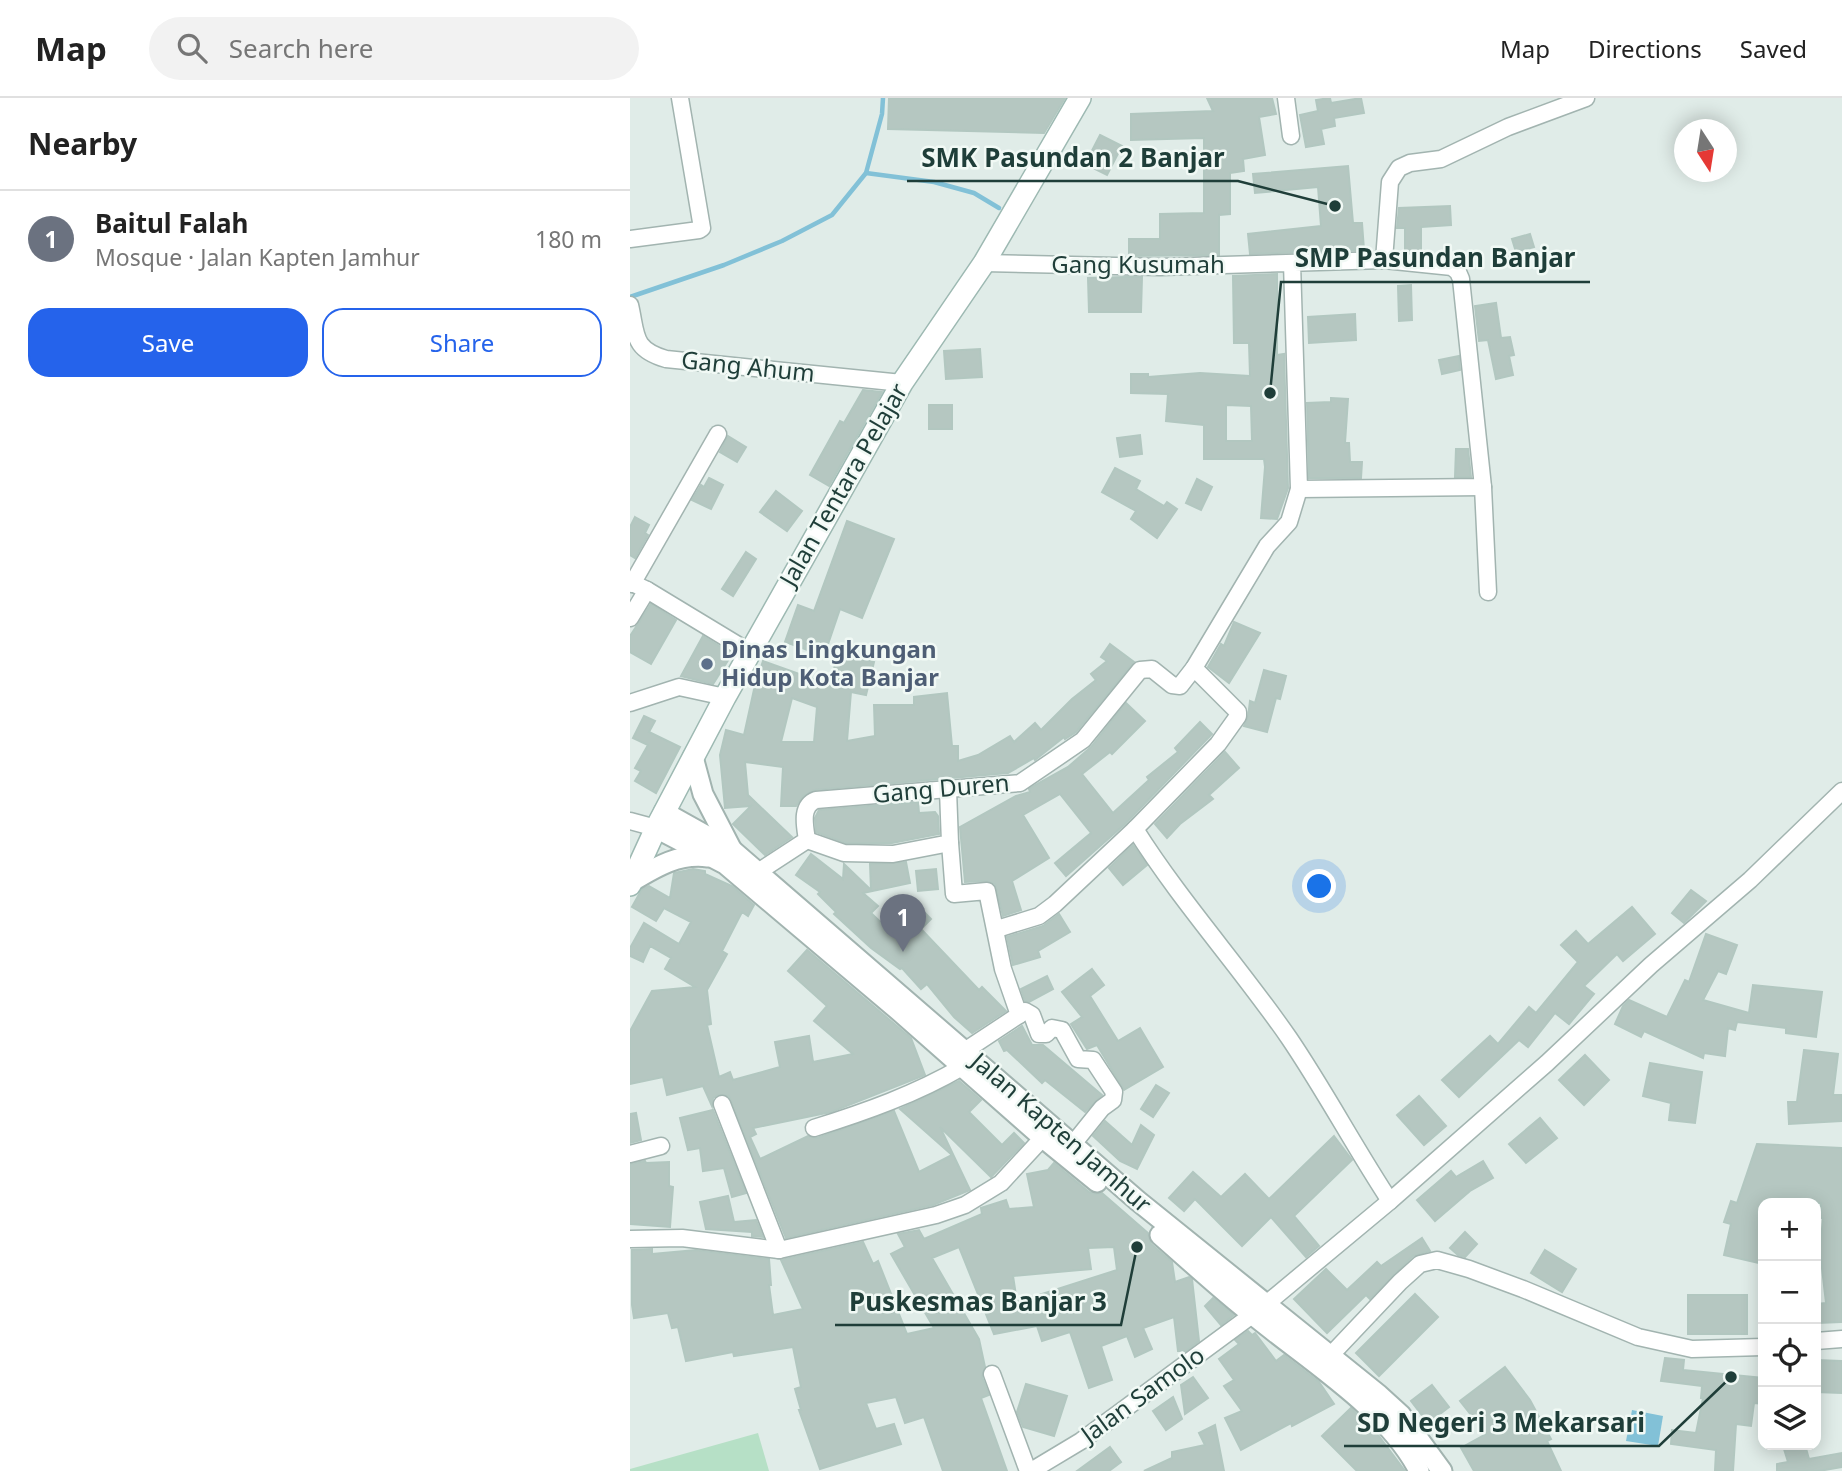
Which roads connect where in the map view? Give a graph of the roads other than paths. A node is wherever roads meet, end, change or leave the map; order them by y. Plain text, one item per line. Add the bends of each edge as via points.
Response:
1 (681, 98) edge
2 (1080, 98) edge
3 (1286, 98) edge
4 (1586, 98) edge
5 (1291, 136) dead end
6 (630, 239) edge
7 (1384, 260) junction
8 (984, 263) junction
9 (1292, 263) junction
10 (630, 305) edge
11 (902, 383) junction
12 (718, 434) dead end
13 (1483, 487) junction
14 (1299, 489) junction
15 (636, 585) edge
16 (1488, 592) dead end
17 (630, 618) edge
18 (751, 653) junction
19 (1194, 668) junction
20 (725, 696) junction
21 (630, 703) edge
22 (694, 757) junction
23 (948, 790) junction
24 (1842, 791) edge
25 (660, 820) junction
26 (630, 821) edge
27 (1135, 828) junction
28 (807, 840) junction
29 (950, 843) junction
30 (728, 857) junction
31 (758, 872) junction
32 (631, 883) edge
33 (997, 929) junction
34 (874, 981) junction
35 (1019, 1015) junction
36 (964, 1059) junction
37 (722, 1104) dead end
38 (814, 1128) dead end
39 (1048, 1132) junction
40 (1073, 1143) junction
41 (661, 1146) dead end
42 (630, 1154) edge
43 (1390, 1201) junction
44 (630, 1239) edge
45 (779, 1250) junction
46 (1259, 1310) junction
47 (1842, 1339) edge
48 (1821, 1341) edge
49 (1758, 1347) edge
50 (1329, 1357) junction
51 (992, 1374) dead end
52 (1030, 1471) edge
53 (1419, 1471) edge
54 (1442, 1471) edge

1 - 6 street via 702,228
2 - 8 main road, Jalan Tentara Pelajar
3 - 5 street
4 - 7 street via 1508,127 1441,159 1399,168 1390,182
7 - 9 street, Gang Kusumah
7 - 13 street, Gang Kusumah via 1452,267 1458,272
8 - 9 street, Gang Kusumah via 1160,267
8 - 11 main road, Jalan Tentara Pelajar
9 - 14 street
10 - 11 street, Gang Ahum via 638,342 649,354 666,359
11 - 18 main road, Jalan Tentara Pelajar
12 - 15 street
13 - 14 street
13 - 16 street
14 - 19 street via 1289,522 1267,546
15 - 17 street
15 - 18 street
18 - 20 main road, Jalan Tentara Pelajar
19 - 23 street, Gang Duren via 1180,687 1152,669 1140,670 1083,740 1020,783
19 - 27 street via 1236,708 1238,716 1218,744
20 - 21 street via 679,687
20 - 22 main road, Jalan Tentara Pelajar
22 - 25 main road, Jalan Tentara Pelajar
22 - 30 street
23 - 28 street, Gang Duren via 810,802 805,808
23 - 29 street
24 - 43 street, Jalan Samolo via 1750,880
25 - 26 street
25 - 30 street, Jalan Kapten Jamhur
25 - 32 main road, Jalan Tentara Pelajar
27 - 33 street via 1039,916
27 - 43 street via 1160,869 1289,1038
28 - 29 street via 844,853 892,854
28 - 31 street
29 - 33 street via 954,894 987,891
30 - 31 street, Jalan Kapten Jamhur
30 - 32 street via 676,858
30 - 34 street, Jalan Kapten Jamhur
31 - 34 street, Jalan Kapten Jamhur
33 - 35 street via 1003,969
34 - 36 street, Jalan Kapten Jamhur
35 - 36 street
35 - 40 street via 1025,1011 1032,1015 1039,1034 1052,1028 1062,1030 1078,1059 1093,1060 1114,1093 1113,1101
36 - 38 street via 934,1083
36 - 39 street, Jalan Kapten Jamhur
37 - 45 street
39 - 40 street, Jalan Kapten Jamhur
39 - 45 street via 1001,1183 965,1205
39 - 46 street, Jalan Kapten Jamhur
40 - 46 street, Jalan Kapten Jamhur
41 - 42 street
43 - 46 street, Jalan Samolo
44 - 45 street via 682,1238
46 - 50 street, Jalan Kapten Jamhur
46 - 52 street, Jalan Samolo via 1082,1441
46 - 53 street, Jalan Kapten Jamhur via 1393,1431
47 - 48 street
49 - 50 street via 1692,1349 1638,1337 1523,1289 1437,1260 1420,1264
50 - 54 street, Jalan Kapten Jamhur via 1401,1415
51 - 52 street

